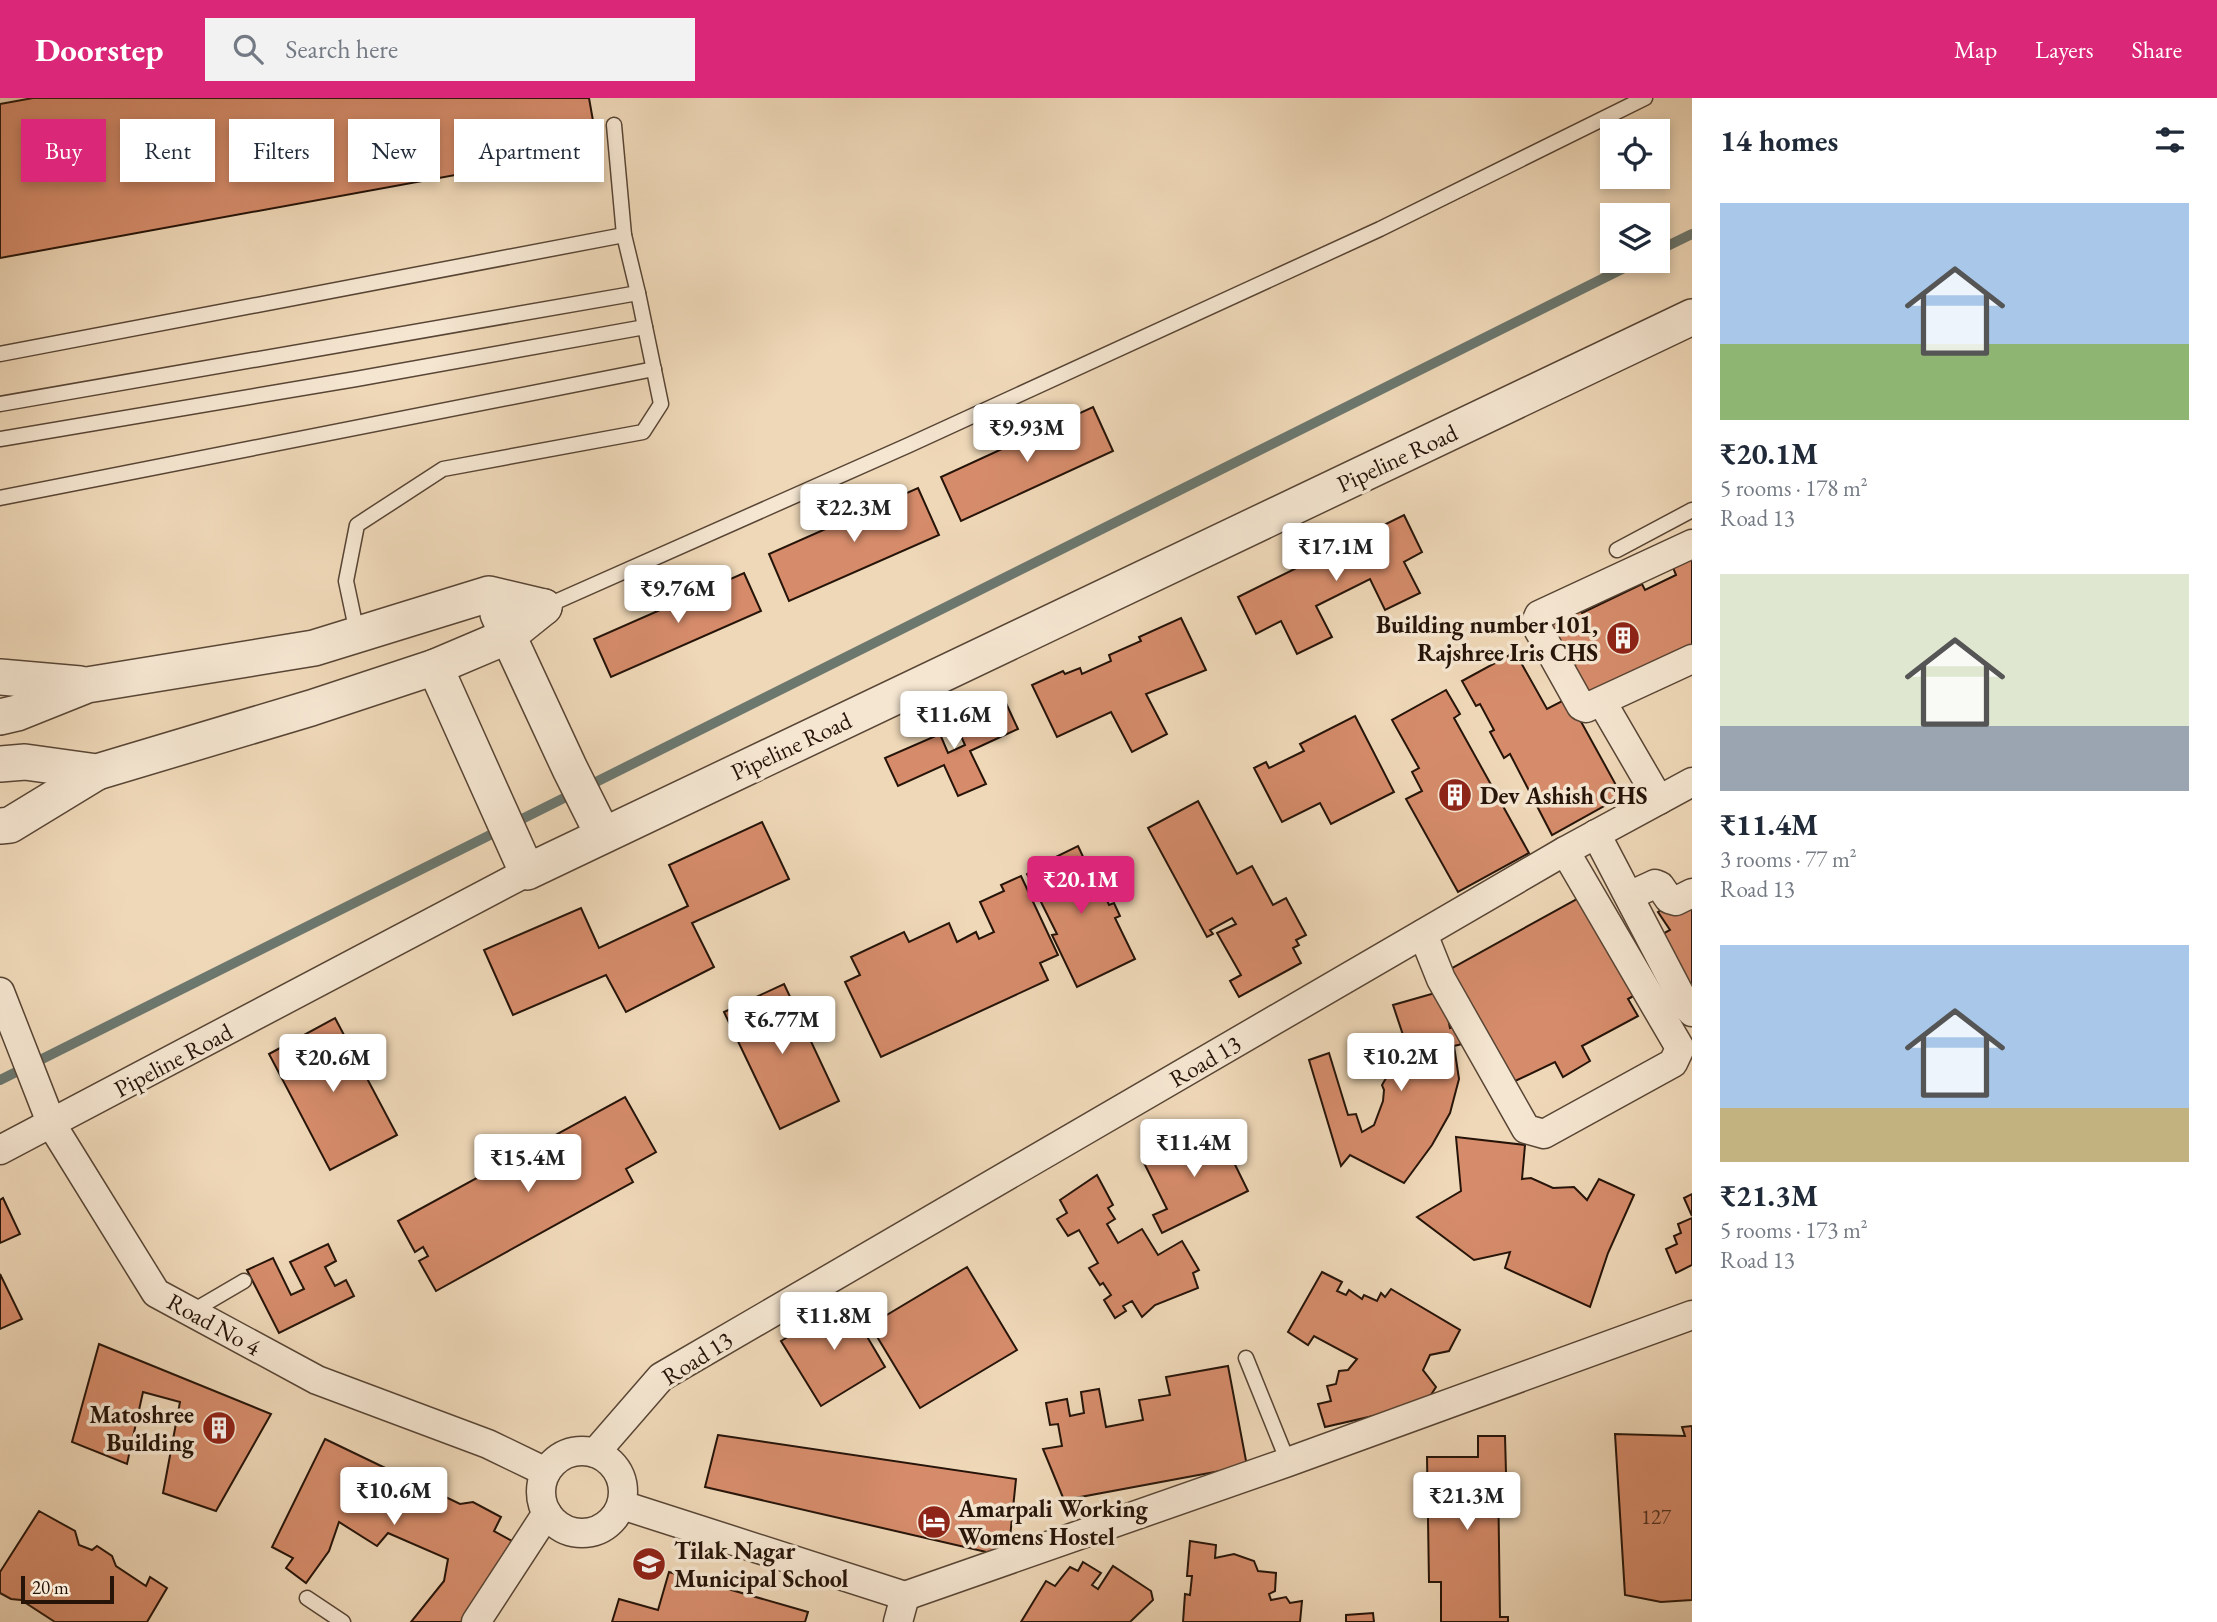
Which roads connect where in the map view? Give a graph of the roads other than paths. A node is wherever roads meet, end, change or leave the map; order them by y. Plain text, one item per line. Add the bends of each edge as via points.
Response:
1 (1645, 98) edge
2 (614, 125) dead end
3 (624, 235) junction
4 (638, 293) junction
5 (1692, 317) edge
6 (645, 327) junction
7 (0, 354) edge
8 (654, 369) junction
9 (0, 404) edge
10 (0, 439) edge
11 (0, 498) edge
12 (1692, 510) edge
13 (1692, 544) edge
14 (1617, 550) dead end
15 (489, 594) junction
16 (544, 607) junction
17 (358, 635) junction
18 (508, 636) junction
19 (1692, 659) edge
20 (435, 667) junction
21 (0, 677) edge
22 (87, 685) junction
23 (1601, 702) junction
24 (0, 717) edge
25 (0, 764) edge
26 (97, 772) junction
27 (1692, 782) edge
28 (1659, 800) junction
29 (0, 826) edge
30 (1596, 834) junction
31 (603, 835) junction
32 (1566, 851) junction
33 (527, 872) junction
34 (1692, 893) edge
35 (1629, 896) junction
36 (1423, 934) junction
37 (0, 992) edge
38 (1692, 1012) edge
39 (48, 1115) junction
40 (0, 1150) edge
41 (244, 1281) dead end
42 (191, 1312) junction
43 (1692, 1315) edge
44 (1246, 1358) dead end
45 (595, 1453) junction
46 (1288, 1462) junction
47 (546, 1472) junction
48 (622, 1505) junction
49 (547, 1513) junction
50 (307, 1598) dead end
51 (901, 1609) edge
52 (343, 1622) edge
53 (476, 1622) edge

1 - 16 lane via 1380,229
2 - 3 lane
3 - 4 lane
3 - 7 lane
4 - 6 lane
4 - 9 lane
5 - 31 street, Pipeline Road
6 - 8 lane
6 - 10 lane
8 - 11 lane
8 - 17 lane via 661,404 643,432 443,468 357,525 346,581
12 - 14 lane
13 - 23 street via 1539,615 1538,629 1581,706
15 - 16 street
15 - 17 street
15 - 18 street
16 - 18 street
17 - 22 street via 314,648
18 - 20 street
18 - 31 street
19 - 23 street
20 - 26 street
20 - 33 street
21 - 22 street
22 - 24 street
23 - 28 street
25 - 26 street via 25,762
26 - 29 street via 10,825
27 - 28 street, Road 13
28 - 30 street, Road 13
30 - 32 street, Road 13
30 - 35 street
31 - 33 street, Pipeline Road
32 - 36 street, Road 13
32 - 36 street via 1680,1048 1673,1063 1544,1134 1526,1129 1441,979
33 - 39 street, Pipeline Road
34 - 35 street via 1669,900 1656,884
35 - 38 street
36 - 45 street, Road 13 via 661,1377
37 - 39 street, Road No 4
39 - 40 street, Pipeline Road
39 - 42 street, Road No 4 via 156,1293
41 - 42 lane
42 - 47 street, Road No 4 via 317,1380 488,1444
43 - 46 street
44 - 46 lane
45 - 47 street via 567,1454
45 - 48 street via 616,1468
46 - 51 street
47 - 49 street via 542,1499
48 - 49 street via 606,1525 583,1533 568,1530
48 - 51 street
49 - 53 street
50 - 52 lane

